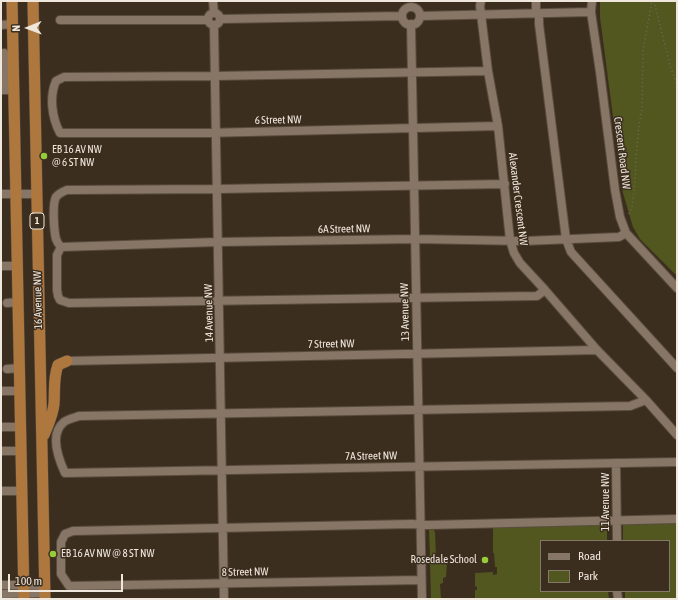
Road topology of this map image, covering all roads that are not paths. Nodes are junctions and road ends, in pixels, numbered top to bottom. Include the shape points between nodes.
1 (12, 1) edge
2 (33, 1) edge
3 (213, 1) edge
4 (481, 1) edge
5 (536, 1) edge
6 (592, 1) edge
7 (411, 4) edge
8 (591, 12) junction
9 (537, 13) junction
10 (481, 14) junction
11 (210, 16) junction
12 (402, 16) junction
13 (420, 16) junction
14 (60, 20) dead end
15 (217, 22) junction
16 (13, 24) junction
17 (411, 24) junction
18 (1, 25) edge
19 (13, 45) junction
20 (3, 53) edge
21 (488, 71) junction
22 (412, 72) junction
23 (215, 76) junction
24 (8, 85) edge
25 (498, 126) junction
26 (413, 129) junction
27 (216, 132) junction
28 (504, 184) junction
29 (414, 185) junction
30 (217, 189) junction
31 (1, 194) edge
32 (16, 194) junction
33 (36, 194) junction
34 (626, 233) junction
35 (415, 239) junction
36 (566, 239) junction
37 (510, 240) junction
38 (218, 242) junction
39 (61, 247) junction
40 (1, 266) edge
41 (18, 266) junction
42 (677, 288) edge
43 (545, 290) junction
44 (416, 297) junction
45 (219, 301) junction
46 (19, 302) junction
47 (7, 303) dead end
48 (597, 350) junction
49 (417, 353) junction
50 (221, 358) junction
51 (67, 361) joint
52 (20, 368) junction
53 (677, 368) edge
54 (7, 369) dead end
55 (1, 391) edge
56 (20, 391) junction
57 (646, 400) junction
58 (418, 410) junction
59 (221, 414) junction
60 (1, 427) edge
61 (21, 427) junction
62 (677, 435) edge
63 (41, 441) junction
64 (21, 451) junction
65 (1, 452) edge
66 (677, 462) edge
67 (616, 463) junction
68 (419, 466) junction
69 (221, 470) junction
70 (1, 491) edge
71 (22, 491) junction
72 (677, 519) edge
73 (616, 521) junction
74 (421, 524) junction
75 (223, 527) junction
76 (617, 540) edge
77 (422, 580) junction
78 (224, 583) junction
79 (1, 585) edge
80 (24, 592) edge
81 (45, 592) edge
82 (1, 594) edge
83 (224, 599) edge
84 (422, 599) edge

1 - 16 highway, 16 Avenue NW / 1
2 - 33 highway, 16 Avenue NW / 1
3 - 11 street
4 - 10 street, Alexander Crescent NW
5 - 9 street
6 - 8 street, Crescent Road NW
7 - 12 street
7 - 13 street
8 - 9 street
8 - 34 street, Crescent Road NW via 615,190 620,218
9 - 10 street
9 - 36 street
10 - 13 street
10 - 21 street, Alexander Crescent NW
11 - 14 street
11 - 15 street via 209,23
12 - 15 street
12 - 17 street via 406,23
13 - 17 street via 418,21
15 - 23 street, 14 Avenue NW
16 - 18 street
16 - 19 highway, 16 Avenue NW / 1
17 - 22 street, 13 Avenue NW
19 - 20 street
19 - 24 highway, 16 Avenue NW / 1
20 - 24 street
21 - 22 street
21 - 25 street, Alexander Crescent NW
22 - 23 street
22 - 26 street, 13 Avenue NW
23 - 27 street, 14 Avenue NW
23 - 27 street, 6 Street NW via 59,78 54,85 53,111 55,124 60,133
24 - 32 highway, 16 Avenue NW / 1
25 - 26 street, 6 Street NW
25 - 28 street, Alexander Crescent NW
26 - 27 street, 6 Street NW
26 - 29 street, 13 Avenue NW
27 - 30 street, 14 Avenue NW
28 - 29 street
28 - 37 street, Alexander Crescent NW
29 - 30 street
29 - 35 street, 13 Avenue NW
30 - 38 street, 14 Avenue NW
30 - 39 street via 61,192 54,203 56,240
31 - 32 street
32 - 33 street
32 - 41 highway, 16 Avenue NW / 1
33 - 63 highway, 16 Avenue NW / 1
34 - 36 street, 6A Street NW via 619,237
34 - 42 street, Crescent Road NW
35 - 37 street, 6A Street NW
35 - 38 street, 6A Street NW
35 - 44 street, 13 Avenue NW
36 - 37 street, 6A Street NW
36 - 53 street via 570,252
37 - 43 street, Alexander Crescent NW via 520,263
38 - 39 street, 6A Street NW
38 - 45 street, 14 Avenue NW
39 - 45 street via 57,255 57,290 58,296 64,302
40 - 41 street
41 - 46 highway, 16 Avenue NW / 1
43 - 44 street via 537,296
43 - 48 street, Alexander Crescent NW
44 - 45 street
44 - 49 street, 13 Avenue NW
45 - 50 street, 14 Avenue NW
46 - 47 street
46 - 52 highway, 16 Avenue NW / 1
48 - 49 street, 7 Street NW
48 - 57 street, Alexander Crescent NW
49 - 50 street, 7 Street NW
49 - 58 street, 13 Avenue NW
50 - 51 street, 7 Street NW
50 - 59 street, 14 Avenue NW
51 - 63 highway via 58,365 55,374 54,404
52 - 54 street
52 - 56 highway, 16 Avenue NW / 1
55 - 56 street
56 - 61 highway, 16 Avenue NW / 1
57 - 58 street via 630,406
57 - 62 street, Alexander Crescent NW
58 - 59 street
58 - 68 street, 13 Avenue NW
59 - 69 street, 14 Avenue NW
59 - 69 street, 7A Street NW via 79,416 61,425 56,436 57,453 65,473
60 - 61 street
61 - 64 highway, 16 Avenue NW / 1
63 - 81 highway, 16 Avenue NW / 1
64 - 65 street
64 - 71 highway, 16 Avenue NW / 1
66 - 67 street, 7A Street NW
67 - 68 street, 7A Street NW
67 - 73 street, 11 Avenue NW
68 - 69 street, 7A Street NW
68 - 74 street, 13 Avenue NW
69 - 75 street, 14 Avenue NW
70 - 71 street
71 - 80 highway, 16 Avenue NW / 1
72 - 73 street
73 - 74 street
73 - 76 street, 11 Avenue NW
74 - 75 street
74 - 77 street, 13 Avenue NW
75 - 78 street, 14 Avenue NW
75 - 78 street, 8 Street NW via 70,531 61,542 61,574 69,586
77 - 78 street, 8 Street NW
77 - 84 street, 13 Avenue NW
78 - 83 street, 14 Avenue NW
79 - 80 street
80 - 81 street
80 - 82 street

